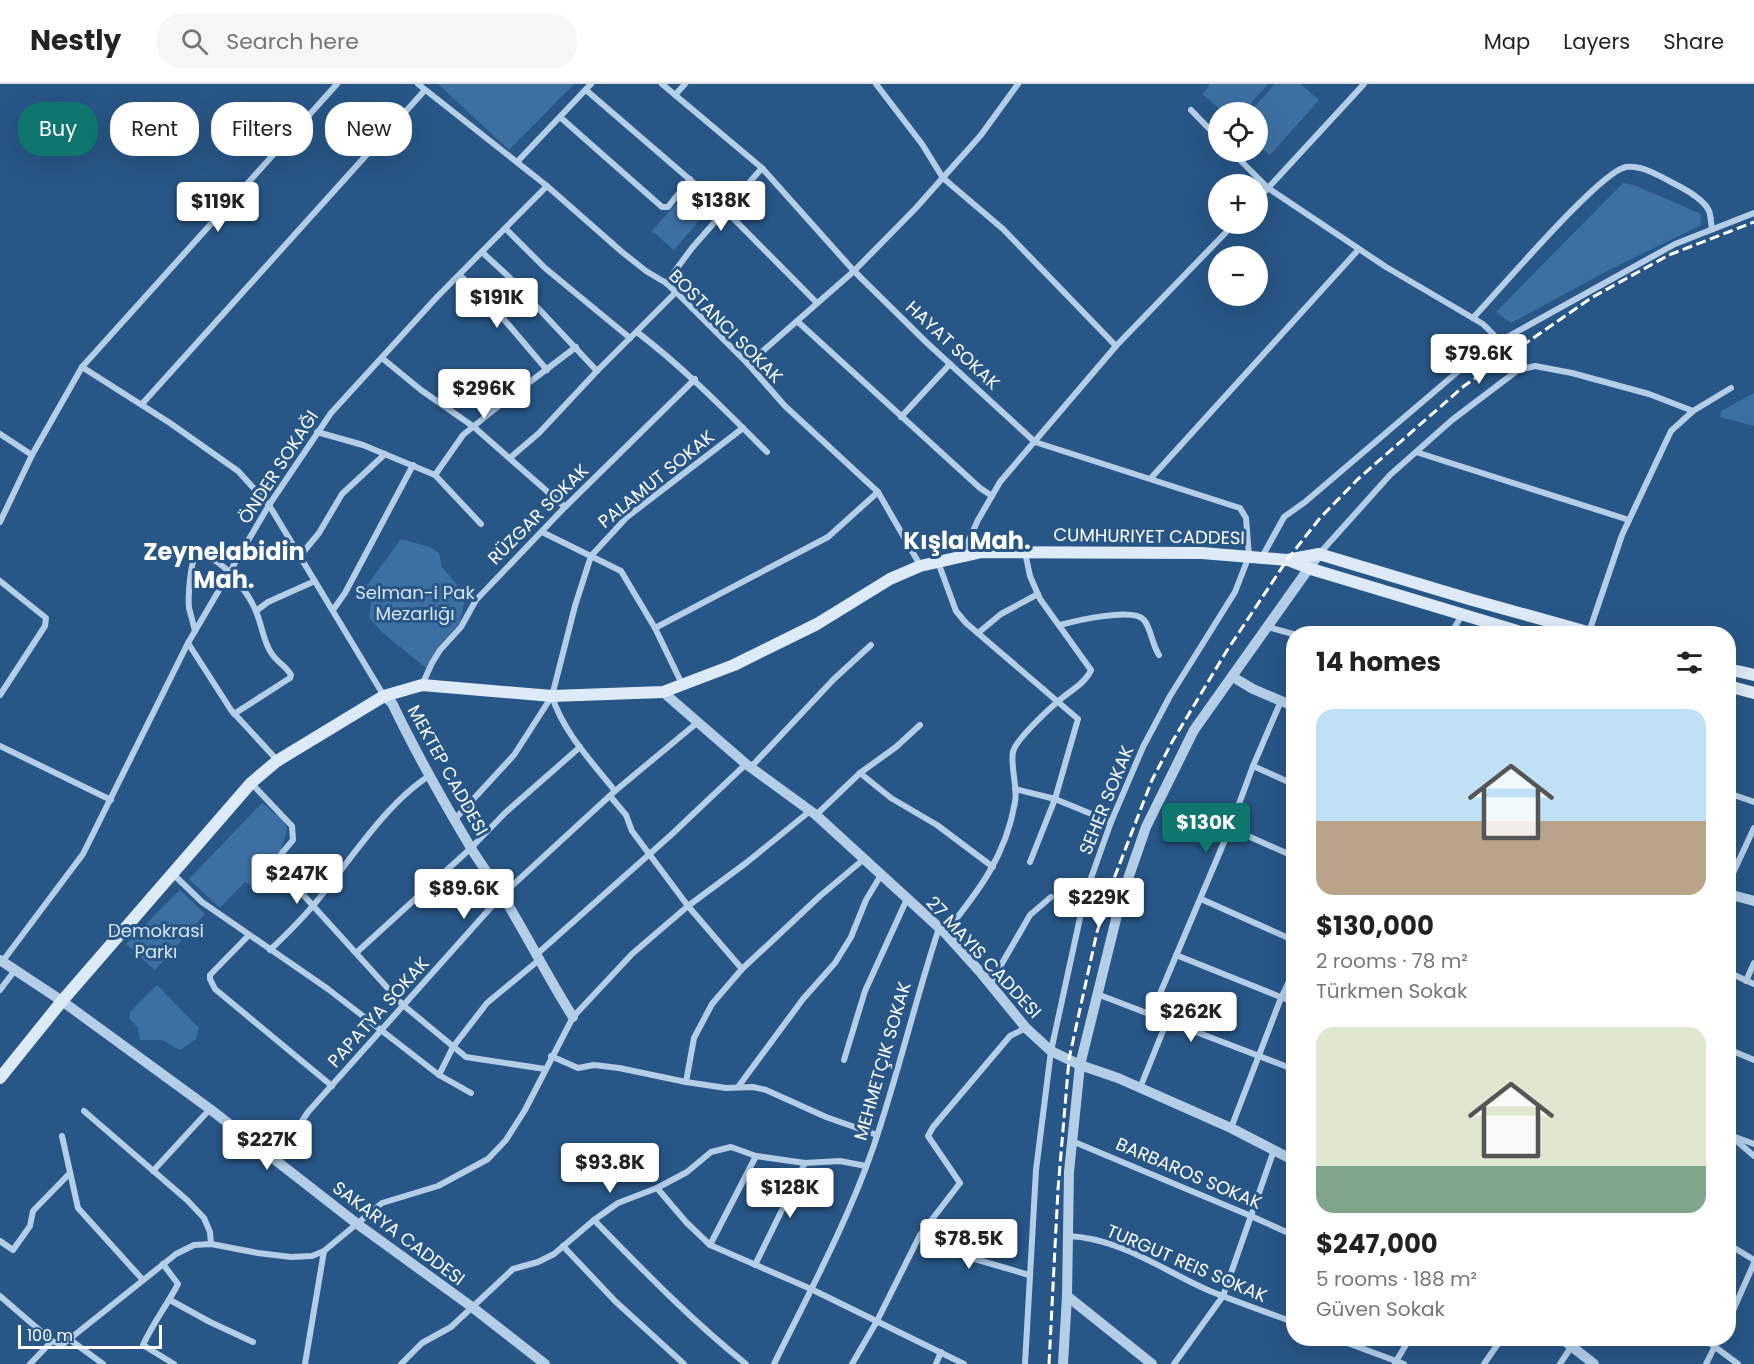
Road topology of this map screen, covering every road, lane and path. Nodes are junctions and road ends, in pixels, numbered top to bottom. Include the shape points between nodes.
1 (337, 84) edge
2 (418, 84) edge
3 (591, 84) edge
4 (662, 84) edge
5 (685, 84) edge
6 (876, 84) edge
7 (1018, 84) edge
8 (1364, 84) edge
9 (425, 90) junction
10 (586, 90) junction
11 (675, 95) junction
12 (1191, 110) dead end
13 (560, 117) junction
14 (1208, 128) edge
15 (517, 162) junction
16 (1242, 162) edge
17 (762, 168) junction
18 (1254, 174) edge
19 (943, 178) junction
20 (690, 179) junction
21 (547, 186) junction
22 (1268, 188) joint
23 (724, 210) junction
24 (1754, 213) edge
25 (506, 229) junction
26 (1712, 229) junction
27 (1224, 234) edge
28 (1359, 249) junction
29 (482, 252) junction
30 (854, 271) junction
31 (460, 275) junction
32 (666, 283) junction
33 (676, 292) junction
34 (818, 303) junction
35 (1473, 318) junction
36 (797, 321) junction
37 (637, 332) junction
38 (630, 338) junction
39 (1500, 341) junction
40 (1116, 346) junction
41 (576, 347) junction
42 (382, 358) junction
43 (748, 364) junction
44 (950, 364) junction
45 (82, 367) junction
46 (547, 370) junction
47 (597, 371) junction
48 (695, 380) junction
49 (1731, 388) dead end
50 (142, 404) junction
51 (1693, 411) junction
52 (901, 417) junction
53 (474, 426) junction
54 (743, 428) junction
55 (317, 432) junction
56 (0, 434) edge
57 (1035, 442) junction
58 (767, 452) dead end
59 (1416, 452) junction
60 (385, 454) junction
61 (32, 455) junction
62 (511, 457) junction
63 (413, 465) junction
64 (435, 475) junction
65 (1151, 478) junction
66 (878, 492) junction
67 (992, 496) junction
68 (269, 505) junction
69 (565, 507) junction
70 (1629, 520) junction
71 (0, 522) edge
72 (481, 524) dead end
73 (542, 532) junction
74 (1025, 552) junction
75 (1319, 554) junction
76 (300, 556) junction
77 (591, 556) junction
78 (962, 556) junction
79 (1249, 556) junction
80 (1262, 557) junction
81 (1287, 560) junction
82 (937, 561) junction
83 (920, 566) junction
84 (1311, 569) junction
85 (230, 571) junction
86 (0, 581) edge
87 (315, 581) junction
88 (1038, 594) junction
89 (333, 610) junction
90 (256, 611) junction
91 (1462, 615) junction
92 (1060, 625) junction
93 (1267, 626) junction
94 (1455, 626) edge
95 (1500, 626) edge
96 (1565, 626) edge
97 (1592, 626) edge
98 (656, 628) junction
99 (195, 631) junction
100 (1286, 632) edge
101 (978, 633) junction
102 (188, 643) junction
103 (871, 645) dead end
104 (1159, 655) dead end
105 (1736, 671) edge
106 (1754, 675) edge
107 (1233, 677) junction
108 (0, 680) edge
109 (682, 684) junction
110 (7, 685) junction
111 (422, 685) junction
112 (1736, 688) edge
113 (663, 692) junction
114 (1754, 693) edge
115 (0, 695) edge
116 (384, 696) junction
117 (552, 696) junction
118 (1281, 701) junction
119 (1057, 702) junction
120 (1286, 703) edge
121 (234, 714) junction
122 (698, 723) junction
123 (920, 724) dead end
124 (0, 746) edge
125 (580, 747) junction
126 (277, 761) junction
127 (748, 766) junction
128 (1253, 766) junction
129 (860, 773) junction
130 (429, 776) junction
131 (1286, 781) edge
132 (251, 783) junction
133 (1015, 789) junction
134 (613, 794) junction
135 (1736, 796) edge
136 (1055, 799) junction
137 (111, 800) junction
138 (1754, 802) edge
139 (813, 813) junction
140 (455, 819) junction
141 (1112, 822) junction
142 (1230, 828) junction
143 (1754, 828) edge
144 (471, 848) junction
145 (1286, 853) edge
146 (650, 854) junction
147 (864, 859) junction
148 (1030, 862) dead end
149 (1738, 862) joint
150 (1736, 866) edge
151 (993, 867) junction
152 (172, 874) junction
153 (881, 875) junction
154 (502, 895) junction
155 (1736, 896) edge
156 (1051, 897) dead end
157 (1201, 898) junction
158 (907, 899) junction
159 (1754, 901) edge
160 (313, 906) junction
161 (688, 906) junction
162 (942, 931) junction
163 (249, 935) junction
164 (1286, 937) edge
165 (270, 950) junction
166 (356, 953) junction
167 (1176, 955) junction
168 (538, 957) junction
169 (1, 961) edge
170 (1754, 963) edge
171 (742, 969) junction
172 (15, 970) junction
173 (1736, 976) edge
174 (1746, 981) junction
175 (1754, 984) edge
176 (990, 985) junction
177 (1286, 988) edge
178 (0, 990) edge
179 (1097, 994) junction
180 (1281, 998) junction
181 (1286, 1000) edge
182 (62, 1001) junction
183 (403, 1005) junction
184 (1151, 1015) junction
185 (573, 1017) junction
186 (1167, 1021) junction
187 (1026, 1028) junction
188 (382, 1031) junction
189 (453, 1047) junction
190 (1051, 1051) junction
191 (1736, 1052) edge
192 (1259, 1055) junction
193 (551, 1056) junction
194 (844, 1060) dead end
195 (1754, 1060) edge
196 (1080, 1065) junction
197 (1286, 1066) edge
198 (545, 1069) junction
199 (439, 1075) junction
200 (0, 1078) edge
201 (686, 1082) junction
202 (332, 1086) junction
203 (738, 1087) junction
204 (1140, 1088) junction
205 (471, 1093) dead end
206 (210, 1109) junction
207 (84, 1111) dead end
208 (1231, 1128) junction
209 (62, 1136) dead end
210 (877, 1136) junction
211 (1736, 1138) edge
212 (1072, 1141) junction
213 (1736, 1141) edge
214 (1754, 1144) edge
215 (1274, 1150) junction
216 (756, 1156) junction
217 (1286, 1156) edge
218 (1754, 1156) edge
219 (276, 1160) junction
220 (805, 1163) junction
221 (866, 1166) junction
222 (153, 1171) junction
223 (70, 1173) junction
224 (657, 1188) junction
225 (1251, 1216) junction
226 (594, 1220) junction
227 (356, 1223) junction
228 (1286, 1232) edge
229 (920, 1235) junction
230 (1068, 1236) junction
231 (0, 1241) edge
232 (212, 1244) junction
233 (710, 1245) junction
234 (563, 1246) junction
235 (1736, 1249) edge
236 (324, 1251) junction
237 (1754, 1261) edge
238 (163, 1264) junction
239 (755, 1265) junction
240 (1029, 1275) junction
241 (143, 1280) junction
242 (811, 1289) junction
243 (0, 1296) edge
244 (1067, 1296) junction
245 (1223, 1296) junction
246 (170, 1300) junction
247 (1736, 1303) edge
248 (471, 1307) junction
249 (1286, 1319) edge
250 (877, 1322) junction
251 (69, 1339) junction
252 (52, 1341) junction
253 (253, 1342) dead end
254 (1354, 1346) edge
255 (1406, 1346) edge
256 (1496, 1346) edge
257 (1572, 1346) edge
258 (1577, 1346) edge
259 (1715, 1347) joint
260 (941, 1352) junction
261 (1398, 1363) edge
262 (30, 1364) edge
263 (103, 1364) edge
264 (174, 1364) edge
265 (305, 1364) edge
266 (400, 1364) edge
267 (545, 1364) edge
268 (684, 1364) edge
269 (746, 1364) edge
270 (774, 1364) edge
271 (852, 1364) edge
272 (936, 1364) edge
273 (964, 1364) edge
274 (1024, 1364) edge
275 (1063, 1364) edge
276 (1152, 1364) edge
277 (1174, 1364) edge
278 (1484, 1364) edge
279 (1560, 1364) edge
280 (1594, 1364) edge
281 (1706, 1364) edge
282 (1738, 1364) edge

1 - 45 street
2 - 9 street
3 - 10 street
4 - 11 street, HAYAT SOKAK
5 - 11 street
6 - 19 street
7 - 19 street
8 - 22 street
9 - 15 street
9 - 50 street
10 - 13 street
10 - 20 street
11 - 17 street, HAYAT SOKAK
12 - 14 street
13 - 15 street
13 - 20 street via 662,207 668,207
15 - 21 street
16 - 18 street
17 - 23 street
17 - 30 street, HAYAT SOKAK
19 - 30 street
19 - 40 street via 1003,230
20 - 23 street
21 - 25 street
21 - 32 street via 622,252
22 - 28 street
23 - 32 street
23 - 34 street
24 - 26 street
25 - 29 street
25 - 38 street via 545,268
26 - 35 street via 1709,211 1702,201 1640,168 1626,167 1611,173 1584,198
26 - 39 street via 1675,244
27 - 40 street
28 - 35 street
28 - 65 street
29 - 31 street
29 - 41 street
30 - 34 street
30 - 44 street, HAYAT SOKAK
31 - 42 street
31 - 46 street
32 - 33 street
33 - 37 street
33 - 43 street
34 - 36 street
35 - 39 street
36 - 43 street
36 - 52 street
37 - 38 street
37 - 48 street
38 - 47 street
39 - 80 street via 1482,351 1284,517
40 - 57 street
41 - 46 street
41 - 47 street
42 - 53 street
42 - 55 street
43 - 66 street via 785,406
44 - 52 street
44 - 57 street, HAYAT SOKAK
45 - 50 street
45 - 61 street
46 - 53 street
47 - 62 street
48 - 54 street
48 - 69 street, RÜZGAR SOKAK
49 - 51 street
50 - 68 street via 238,471
51 - 59 street via 1649,394 1535,366 1518,370
51 - 70 street via 1671,431
52 - 67 street
53 - 62 street
53 - 64 street
54 - 58 street
54 - 77 street, PALAMUT SOKAK via 627,517
55 - 60 street
55 - 68 street
56 - 61 street
57 - 65 street, HAYAT SOKAK
57 - 67 street
59 - 70 street
59 - 75 street
60 - 63 street
60 - 76 street via 342,494
61 - 71 street
62 - 69 street
63 - 64 street
63 - 89 street
64 - 72 street
65 - 79 street, HAYAT SOKAK via 1240,508 1246,518
66 - 83 street
66 - 98 street via 828,537
67 - 78 street
68 - 76 street
68 - 85 street
69 - 73 street, RÜZGAR SOKAK
70 - 97 street
73 - 77 street
73 - 111 street, RÜZGAR SOKAK via 476,600 461,627 440,650
74 - 78 main road, CUMHURIYET CADDESI
74 - 79 main road, CUMHURIYET CADDESI
74 - 88 street
75 - 81 main road, CUMHURIYET CADDESI
75 - 84 street
75 - 96 main road, CUMHURIYET CADDESI
76 - 87 street
77 - 98 street via 621,571
77 - 117 street, PALAMUT SOKAK
78 - 82 main road, CUMHURIYET CADDESI
79 - 80 main road, CUMHURIYET CADDESI
79 - 141 street, SEHER SOKAK via 1235,592 1143,747
80 - 81 main road, CUMHURIYET CADDESI
81 - 84 main road
82 - 83 main road, CUMHURIYET CADDESI
82 - 101 street via 957,610
83 - 109 main road, CUMHURIYET CADDESI via 890,579 818,624 734,665
84 - 91 main road
84 - 93 street
85 - 90 street
85 - 99 street
85 - 99 street via 202,555 193,559 189,605
86 - 110 street via 46,618 45,626
87 - 89 street
87 - 90 street
88 - 92 street
88 - 101 street via 1001,614
89 - 116 street
90 - 121 street via 271,654 288,669 290,678
91 - 94 street
91 - 95 main road
92 - 104 street via 1137,615 1145,621
92 - 119 street via 1091,670
93 - 100 street
93 - 107 street
98 - 109 street
99 - 102 street
101 - 119 street
102 - 121 street
102 - 137 street
103 - 127 street
105 - 106 main road
107 - 118 street
107 - 179 street via 1194,730 1146,827 1121,898
108 - 110 street
109 - 113 main road, CUMHURIYET CADDESI
110 - 115 street
111 - 116 main road, CUMHURIYET CADDESI
111 - 117 main road, CUMHURIYET CADDESI
112 - 114 main road
113 - 117 main road, CUMHURIYET CADDESI
113 - 122 street
116 - 126 main road, CUMHURIYET CADDESI
116 - 130 street, MEKTEP CADDESI via 392,703
117 - 125 street via 556,711
117 - 140 street, PALAMUT SOKAK via 514,755
118 - 120 street
118 - 128 street
119 - 133 street via 1022,736 1013,752
119 - 136 street via 1078,719
121 - 126 street
122 - 127 street
122 - 134 street, PAPATYA SOKAK
123 - 129 street
124 - 137 street
125 - 134 street
125 - 144 street
126 - 132 main road, CUMHURIYET CADDESI
127 - 139 street
127 - 146 street
128 - 131 street
128 - 142 street
129 - 139 street
129 - 151 street
130 - 140 street, MEKTEP CADDESI
130 - 160 street via 389,811
132 - 152 main road, CUMHURIYET CADDESI
132 - 160 street via 292,826 293,840 277,866
133 - 136 street
133 - 151 street via 1016,800 1004,846
134 - 146 street via 632,831
134 - 154 street, PAPATYA SOKAK
135 - 138 street
136 - 141 street
136 - 148 street
137 - 169 street via 83,854
139 - 147 street
139 - 161 street
140 - 144 street, MEKTEP CADDESI
141 - 190 street, SEHER SOKAK via 1084,896
142 - 145 street
142 - 157 street
143 - 149 street
144 - 154 street, MEKTEP CADDESI
144 - 166 street
146 - 161 street
146 - 168 street
147 - 153 street
147 - 171 street
149 - 150 street
151 - 162 street via 973,898
152 - 163 street via 202,902
152 - 182 main road, CUMHURIYET CADDESI
153 - 158 street
153 - 203 street via 835,963 803,999
154 - 168 street, MEKTEP CADDESI
154 - 183 street, PAPATYA SOKAK
155 - 159 street
156 - 176 street via 1030,915
157 - 164 street
157 - 167 street
158 - 162 street
158 - 194 street via 865,991
160 - 165 street
160 - 166 street
161 - 171 street
161 - 185 street via 632,954
162 - 176 street
162 - 210 street, MEHMETÇIK SOKAK via 918,994
163 - 165 street
163 - 202 street via 210,979 215,988
165 - 188 street
166 - 183 street
167 - 180 street
167 - 184 street
168 - 185 street, MEKTEP CADDESI
168 - 189 street via 488,1003
169 - 172 street, SAKARYA CADDESI
170 - 174 street
171 - 201 street via 712,1004 694,1038
172 - 178 street
172 - 182 street, SAKARYA CADDESI
173 - 174 street
174 - 175 street
176 - 187 street
177 - 180 street
179 - 184 street
179 - 196 street
180 - 181 street
180 - 192 street
182 - 200 main road, CUMHURIYET CADDESI
182 - 206 street, SAKARYA CADDESI
183 - 188 street, PAPATYA SOKAK
183 - 189 street
184 - 186 street
185 - 193 street
186 - 192 street
186 - 204 street
187 - 190 street
187 - 229 street via 1010,1036 928,1136 960,1183
188 - 199 street
188 - 202 street, PAPATYA SOKAK
189 - 198 street via 466,1057
189 - 199 street
190 - 196 street
190 - 240 street, SEHER SOKAK via 1036,1170
191 - 195 street
192 - 197 street
192 - 208 street
193 - 198 street
193 - 201 street via 578,1068 619,1068
196 - 204 street
196 - 212 street
198 - 227 street via 506,1140 488,1159 438,1186 382,1203
199 - 205 street
201 - 203 street
202 - 219 street, PAPATYA SOKAK via 308,1112
203 - 210 street via 766,1089
204 - 208 street
206 - 219 street, SAKARYA CADDESI
206 - 222 street
207 - 222 street
208 - 215 street
209 - 223 street
210 - 221 street, MEHMETÇIK SOKAK
211 - 214 street
212 - 225 street, BARBAROS SOKAK
212 - 230 street
213 - 218 street
215 - 217 street
215 - 225 street
216 - 220 street
216 - 224 street via 730,1147 711,1152 687,1172
216 - 233 street
219 - 227 street, SAKARYA CADDESI
220 - 221 street via 840,1161
220 - 239 street
221 - 242 street, MEHMETÇIK SOKAK
222 - 232 street via 204,1218
223 - 231 street via 33,1211 30,1226 13,1250
223 - 241 street via 78,1208
224 - 226 street via 618,1203
224 - 233 street
225 - 228 street, BARBAROS SOKAK
225 - 245 street
226 - 234 street
226 - 269 street via 664,1293
227 - 236 street
227 - 248 street, SAKARYA CADDESI
229 - 240 street via 975,1259
229 - 250 street
230 - 244 street
230 - 245 street, TURGUT REIS SOKAK via 1127,1250
232 - 236 street via 291,1257
232 - 238 street via 195,1245
233 - 239 street
234 - 248 street via 538,1262 513,1269
234 - 268 street via 615,1301
235 - 237 street
236 - 265 street
237 - 247 street
238 - 241 street
238 - 246 street via 178,1284
239 - 242 street
240 - 274 street, SEHER SOKAK
241 - 251 street
242 - 250 street
242 - 270 street, MEHMETÇIK SOKAK
243 - 252 street
244 - 275 street
244 - 276 street
245 - 249 street, TURGUT REIS SOKAK
245 - 277 street
246 - 253 street
246 - 264 street via 143,1346
248 - 266 street via 451,1328 422,1343
248 - 267 street, SAKARYA CADDESI
250 - 260 street
250 - 271 street
251 - 252 street via 62,1345
251 - 263 street
252 - 262 street
254 - 261 street
255 - 261 street
256 - 278 street
257 - 279 street
258 - 280 street
259 - 281 street
259 - 282 street
260 - 272 street
260 - 273 street

